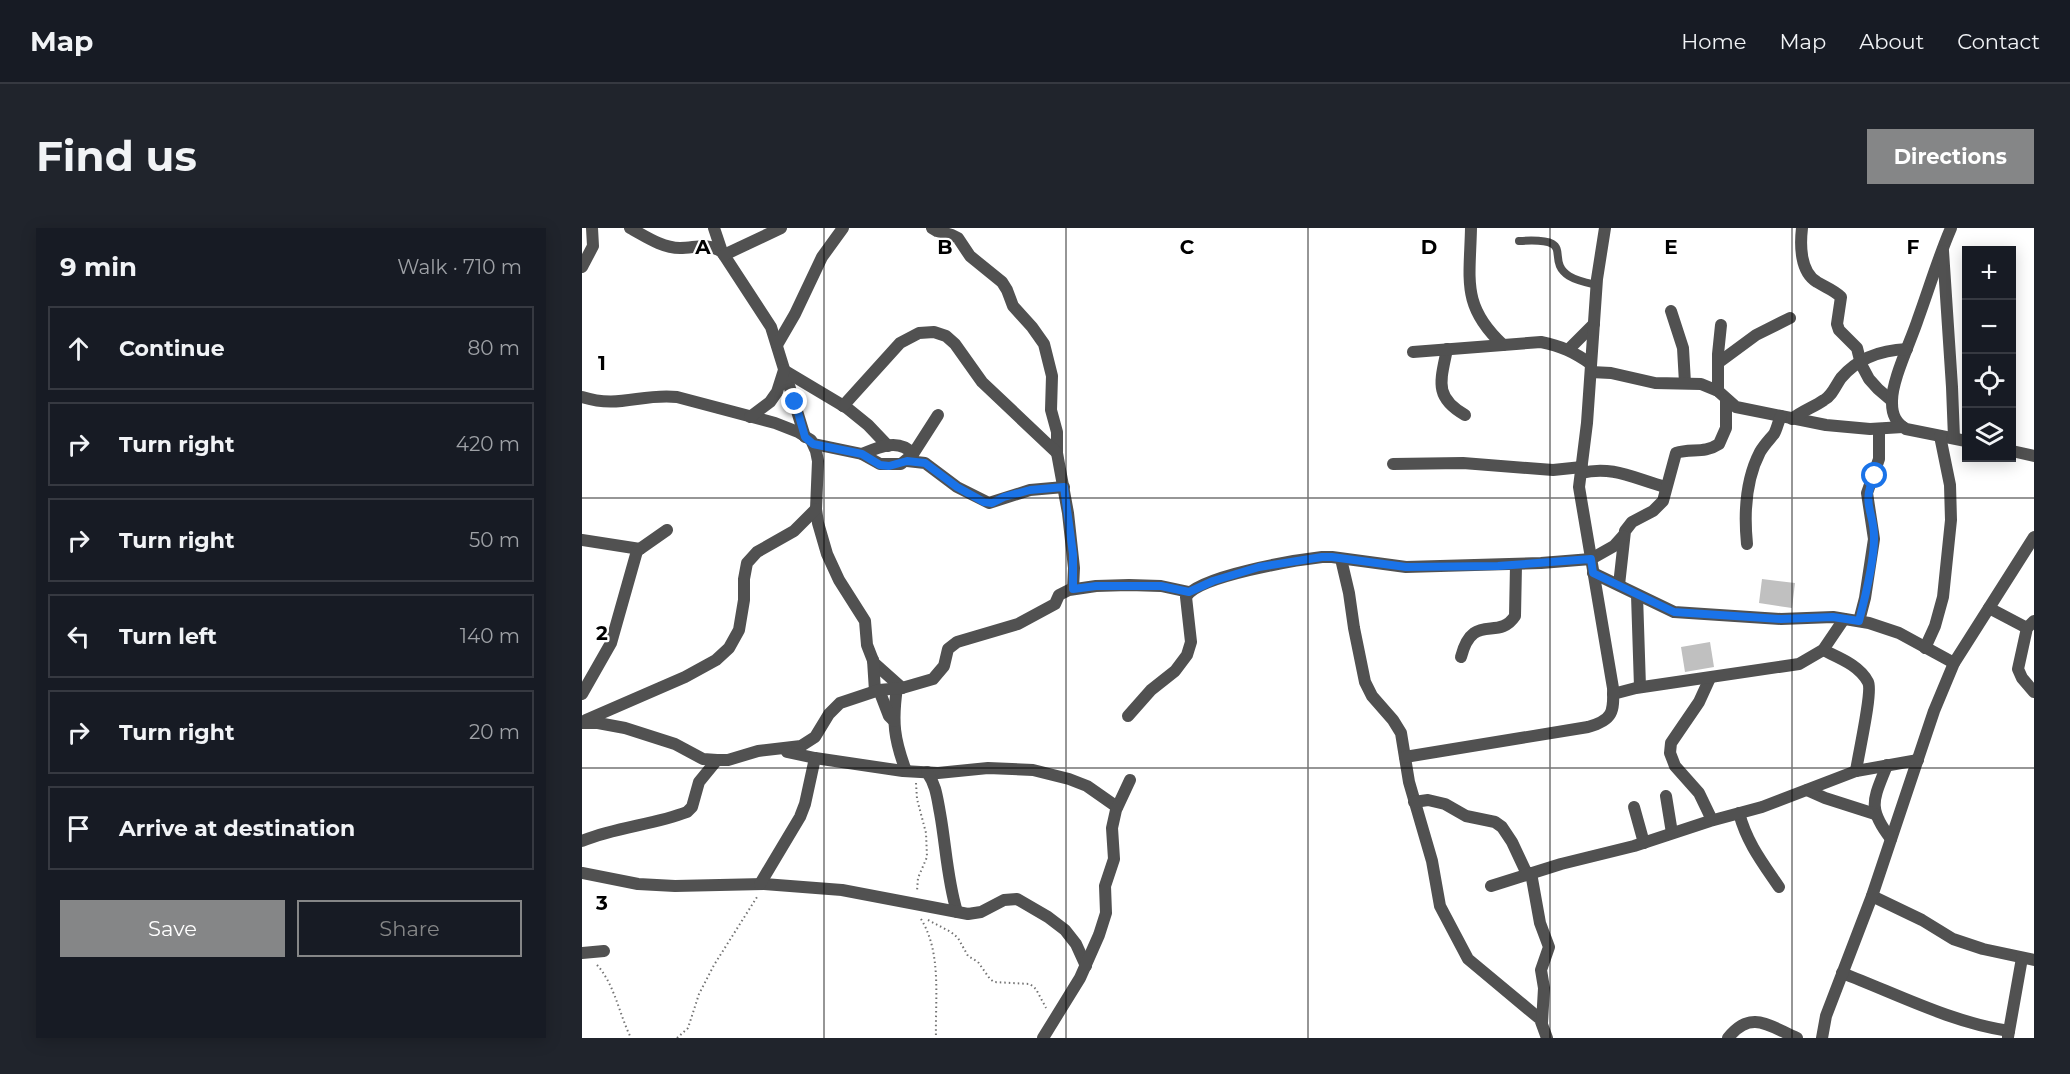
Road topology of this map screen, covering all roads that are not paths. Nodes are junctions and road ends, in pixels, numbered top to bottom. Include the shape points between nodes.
1 (591, 228) edge
2 (630, 228) edge
3 (714, 228) edge
4 (754, 228) edge
5 (781, 228) edge
6 (843, 228) edge
7 (932, 228) edge
8 (1471, 228) edge
9 (1605, 228) edge
10 (1802, 228) edge
11 (1951, 228) edge
12 (766, 237) junction
13 (1519, 241) dead end
14 (1942, 247) junction
15 (723, 254) junction
16 (582, 267) edge
17 (1597, 285) junction
18 (1671, 311) dead end
19 (1790, 318) dead end
20 (1594, 324) junction
21 (1721, 325) dead end
22 (777, 345) junction
23 (1503, 345) junction
24 (1447, 349) junction
25 (1569, 349) junction
26 (1907, 349) junction
27 (1413, 352) dead end
28 (1861, 362) junction
29 (1718, 363) junction
30 (1591, 368) junction
31 (784, 370) junction
32 (1685, 383) junction
33 (1722, 396) junction
34 (582, 398) edge
35 (1892, 401) junction
36 (843, 406) junction
37 (938, 415) dead end
38 (1465, 415) dead end
39 (750, 417) junction
40 (1786, 418) junction
41 (1903, 428) junction
42 (1879, 429) junction
43 (1940, 435) junction
44 (809, 440) junction
45 (1960, 440) edge
46 (888, 446) junction
47 (2016, 452) edge
48 (1057, 453) junction
49 (862, 454) junction
50 (2034, 456) edge
51 (910, 457) junction
52 (1393, 464) dead end
53 (1581, 470) junction
54 (1064, 487) junction
55 (1666, 487) junction
56 (816, 509) junction
57 (667, 530) dead end
58 (1623, 536) junction
59 (2034, 537) edge
60 (582, 540) edge
61 (1747, 544) dead end
62 (640, 549) junction
63 (1341, 559) junction
64 (1591, 559) junction
65 (1516, 565) junction
66 (1593, 573) junction
67 (1618, 585) junction
68 (1073, 589) junction
69 (1189, 592) junction
70 (1637, 595) junction
71 (1989, 608) junction
72 (1844, 619) junction
73 (1859, 621) junction
74 (2031, 624) edge
75 (1925, 648) junction
76 (1823, 650) junction
77 (1461, 657) dead end
78 (873, 660) junction
79 (1954, 663) junction
80 (1710, 678) junction
81 (1640, 687) junction
82 (900, 688) junction
83 (877, 691) junction
84 (2034, 692) edge
85 (582, 694) edge
86 (1613, 694) junction
87 (582, 707) edge
88 (1128, 716) dead end
89 (586, 721) edge
90 (894, 722) junction
91 (779, 750) junction
92 (1405, 757) junction
93 (815, 758) junction
94 (717, 760) junction
95 (1918, 760) junction
96 (1887, 765) junction
97 (906, 771) junction
98 (1856, 771) junction
99 (927, 772) junction
100 (1131, 780) dead end
101 (1807, 790) junction
102 (1666, 796) dead end
103 (1414, 802) junction
104 (1117, 807) junction
105 (1634, 807) dead end
106 (1739, 813) junction
107 (1875, 814) junction
108 (1712, 820) junction
109 (1672, 833) junction
110 (1891, 839) junction
111 (582, 841) edge
112 (1644, 843) junction
113 (582, 873) edge
114 (1529, 874) junction
115 (762, 884) junction
116 (1491, 885) dead end
117 (1779, 887) dead end
118 (1872, 897) junction
119 (957, 912) junction
120 (604, 951) dead end
121 (582, 953) edge
122 (2028, 959) edge
123 (1086, 966) junction
124 (1842, 973) junction
125 (1542, 1023) junction
126 (2008, 1035) edge
127 (1044, 1038) edge
128 (1547, 1038) edge
129 (1728, 1038) edge
130 (1797, 1038) edge
131 (1822, 1038) edge

1 - 16 street via 593,246
2 - 15 street via 667,246 703,245
3 - 15 street
4 - 12 street
5 - 12 street
6 - 22 street via 822,257
7 - 48 street via 958,238 970,256 1002,282 1012,306 1044,344 1052,376 1051,410
8 - 23 street via 1473,306
9 - 17 street
10 - 28 street via 1806,268 1813,280 1841,297 1837,324 1857,348
11 - 14 street
12 - 15 street
13 - 17 lane via 1540,239 1554,244 1568,275
14 - 26 street
14 - 45 street via 1952,387
15 - 22 street via 771,327
17 - 20 street
18 - 32 street via 1683,348
19 - 29 street via 1756,334
20 - 25 street
20 - 30 street
21 - 29 street
22 - 31 street
23 - 24 street
23 - 25 street via 1541,342
24 - 27 street
24 - 38 street via 1443,397
25 - 30 street
26 - 28 street via 1879,352
26 - 35 street
28 - 35 street via 1869,379
28 - 40 street via 1842,377 1825,400
29 - 33 street
30 - 32 street via 1655,383
30 - 53 street
31 - 36 street
31 - 39 street via 770,402
31 - 44 street
32 - 33 street via 1701,384
33 - 40 street via 1736,407
33 - 55 street via 1726,428 1719,444 1698,452 1676,453
34 - 39 street via 621,402 663,395
35 - 41 street via 1894,416
36 - 46 street
36 - 48 street via 900,343 919,333 934,332 946,336 981,382
37 - 51 street
39 - 44 street via 775,423
40 - 42 street
40 - 61 street via 1759,453 1754,467 1748,491
41 - 42 street
41 - 43 street
42 - 73 street via 1879,459 1867,493 1874,539
43 - 45 street
43 - 75 street via 1952,520 1943,597
44 - 49 street
44 - 56 street via 818,461
46 - 49 street
46 - 51 street via 905,447
47 - 50 street
48 - 54 street
49 - 51 street via 889,466
51 - 54 street via 989,503 1030,490
52 - 53 street via 1463,463
53 - 55 street via 1614,471
53 - 64 street via 1579,487
54 - 68 street via 1073,554
55 - 58 street via 1659,507 1632,522
56 - 78 street via 827,554 865,621
56 - 89 street via 794,531 757,552 747,563 739,630 729,648 716,660
57 - 62 street
58 - 64 street
58 - 67 street
59 - 71 street
60 - 62 street
62 - 85 street via 611,643
63 - 65 street via 1406,567
63 - 69 street via 1309,558 1259,567
63 - 92 street via 1365,682 1401,733
64 - 65 street
64 - 66 street
65 - 77 street via 1515,616 1506,626 1475,631
66 - 67 street
66 - 86 street
67 - 70 street
68 - 69 street via 1161,586
68 - 82 street via 1018,624 957,642 948,650 944,666 933,679
69 - 88 street via 1186,597 1191,642 1187,655
70 - 72 street via 1674,612
70 - 81 street
71 - 74 street
71 - 79 street
72 - 73 street
72 - 76 street
73 - 75 street via 1899,633
74 - 84 street via 2018,669
75 - 79 street
76 - 80 street via 1799,664
76 - 98 street via 1861,672 1870,685
78 - 82 street
78 - 83 street
79 - 95 street
80 - 81 street
80 - 108 street via 1671,743 1670,753 1675,766 1699,793
81 - 86 street
82 - 83 street
82 - 90 street
83 - 90 street
83 - 91 street via 840,703 815,737 801,746
86 - 92 street via 1612,710 1602,723
87 - 89 street
89 - 94 street via 625,728 675,744 703,759
90 - 97 street
91 - 93 street
91 - 94 street
92 - 103 street
93 - 97 street
93 - 115 street via 800,817
94 - 111 street via 699,782 687,812
95 - 96 street
95 - 110 street
96 - 98 street
96 - 107 street via 1874,801
97 - 99 street
98 - 101 street
99 - 104 street via 1032,770 1069,778
99 - 119 street via 937,794
100 - 104 street
101 - 106 street
101 - 107 street
102 - 109 street
103 - 114 street via 1445,804 1466,816 1495,822 1512,842
103 - 125 street via 1432,861 1440,906 1468,958
104 - 123 street via 1112,828 1114,859 1105,891 1106,913
105 - 112 street
106 - 108 street
106 - 117 street via 1754,851
107 - 110 street
108 - 109 street
109 - 112 street
110 - 118 street
112 - 114 street
113 - 115 street via 638,884
114 - 116 street
114 - 125 street via 1549,947 1541,970
115 - 119 street via 842,890
118 - 122 street via 1923,920 1953,939
118 - 124 street
119 - 123 street via 981,912 1004,900 1017,899 1065,930
120 - 121 street
122 - 126 street
123 - 127 street
124 - 126 street via 1957,1020
124 - 131 street
125 - 128 street
129 - 130 street via 1743,1023 1753,1021

